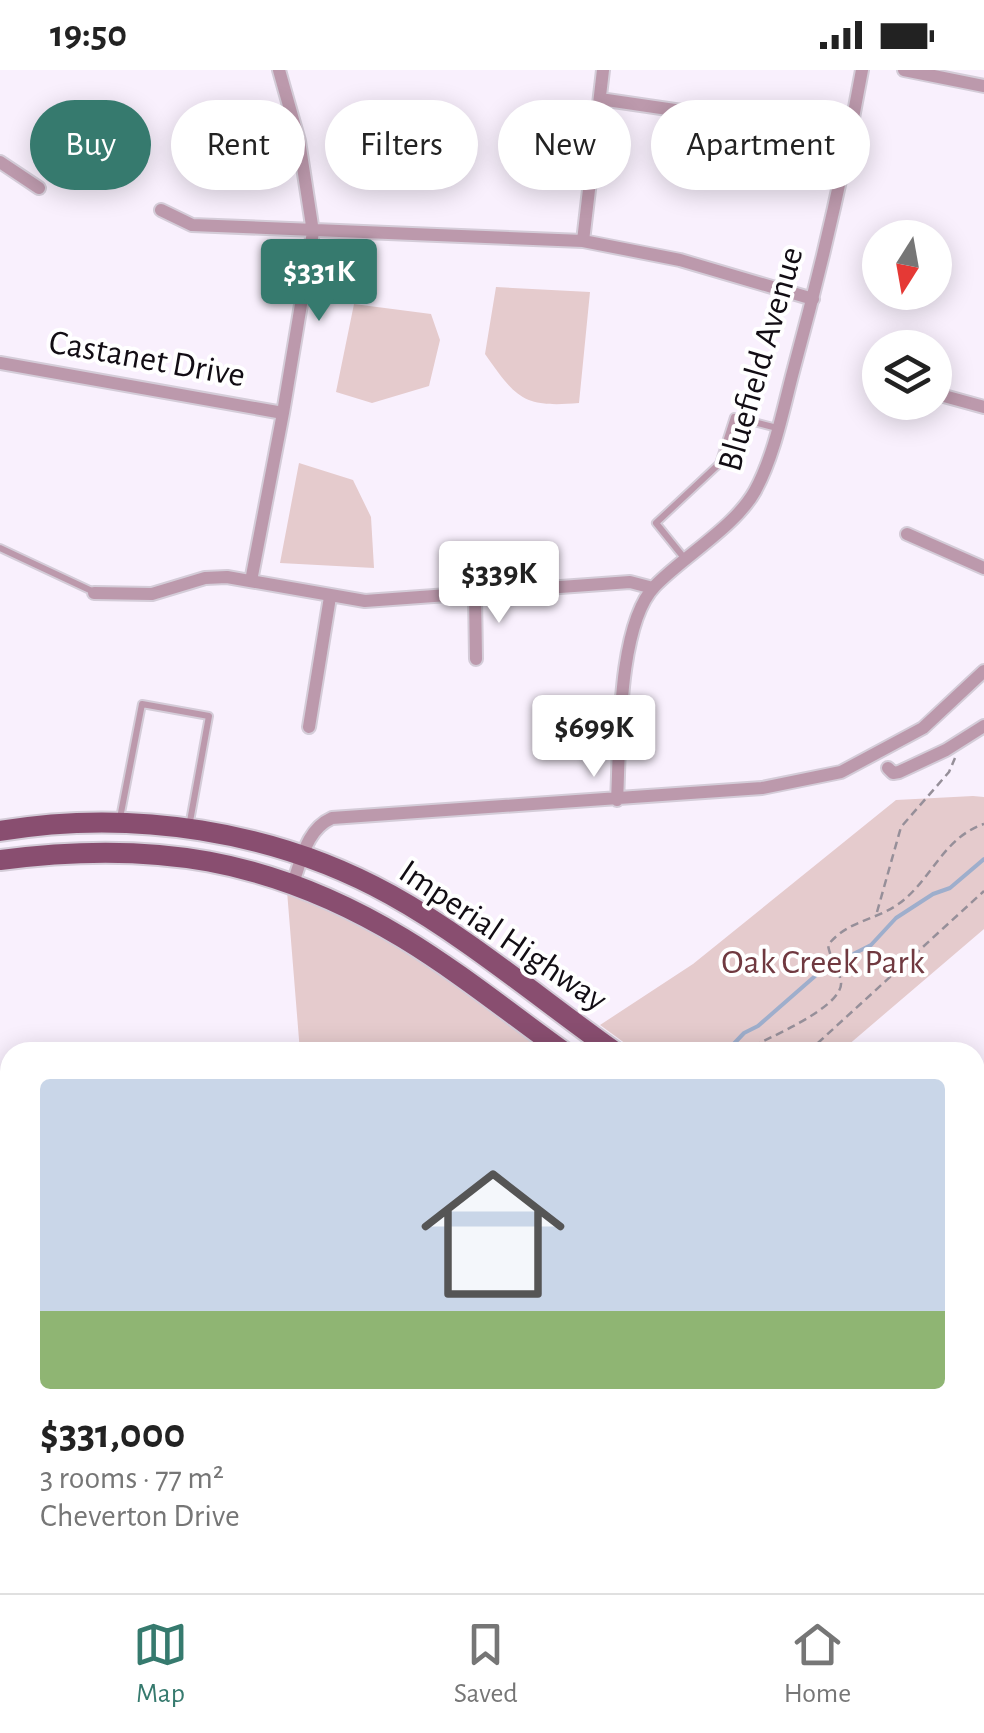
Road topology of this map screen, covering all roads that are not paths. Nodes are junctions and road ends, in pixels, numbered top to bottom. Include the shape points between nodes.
1 (279, 70) edge
2 (603, 70) edge
3 (862, 70) edge
4 (904, 70) edge
5 (984, 86) edge
6 (600, 99) junction
7 (651, 106) edge
8 (0, 162) edge
9 (30, 182) edge
10 (161, 210) dead end
11 (313, 232) junction
12 (583, 240) junction
13 (813, 299) junction
14 (0, 364) edge
15 (952, 398) edge
16 (984, 407) edge
17 (284, 413) junction
18 (778, 429) junction
19 (907, 534) dead end
20 (0, 548) edge
21 (685, 559) junction
22 (984, 568) edge
23 (251, 581) junction
24 (653, 588) junction
25 (94, 592) joint
26 (475, 593) junction
27 (330, 597) junction
28 (476, 659) dead end
29 (984, 671) edge
30 (984, 726) edge
31 (308, 728) dead end
32 (888, 768) dead end
33 (616, 800) junction
34 (118, 823) junction
35 (189, 829) junction
36 (0, 831) edge
37 (303, 857) junction
38 (0, 860) edge
39 (293, 882) junction
40 (550, 1042) edge
41 (601, 1042) edge

1 - 11 street via 299,140
2 - 6 street
3 - 13 street, Bluefield Avenue
4 - 5 street
6 - 7 street
6 - 12 street
8 - 9 street
10 - 11 street via 192,225
11 - 12 street
11 - 17 street
12 - 13 street
13 - 18 street, Bluefield Avenue
14 - 17 street, Castanet Drive
15 - 16 street
17 - 23 street
18 - 21 street, Bluefield Avenue via 754,494
18 - 21 lane via 734,417 719,464 656,523
19 - 22 street
20 - 25 lane
21 - 24 street, Bluefield Avenue
23 - 25 street via 206,578 152,594
23 - 27 street
24 - 26 street via 630,582
24 - 33 street, Bluefield Avenue via 641,607 624,680
26 - 27 street
26 - 28 street
27 - 31 street
29 - 33 street via 923,728 841,772 762,788
30 - 32 street via 899,772
33 - 37 street via 339,816 318,827
34 - 35 main road, Imperial Highway
34 - 35 lane via 142,704 208,716
34 - 36 main road, Imperial Highway
35 - 37 main road, Imperial Highway
37 - 39 street
37 - 41 main road, Imperial Highway via 411,907
38 - 39 main road, Imperial Highway via 103,850 151,853
39 - 40 main road, Imperial Highway via 405,939

